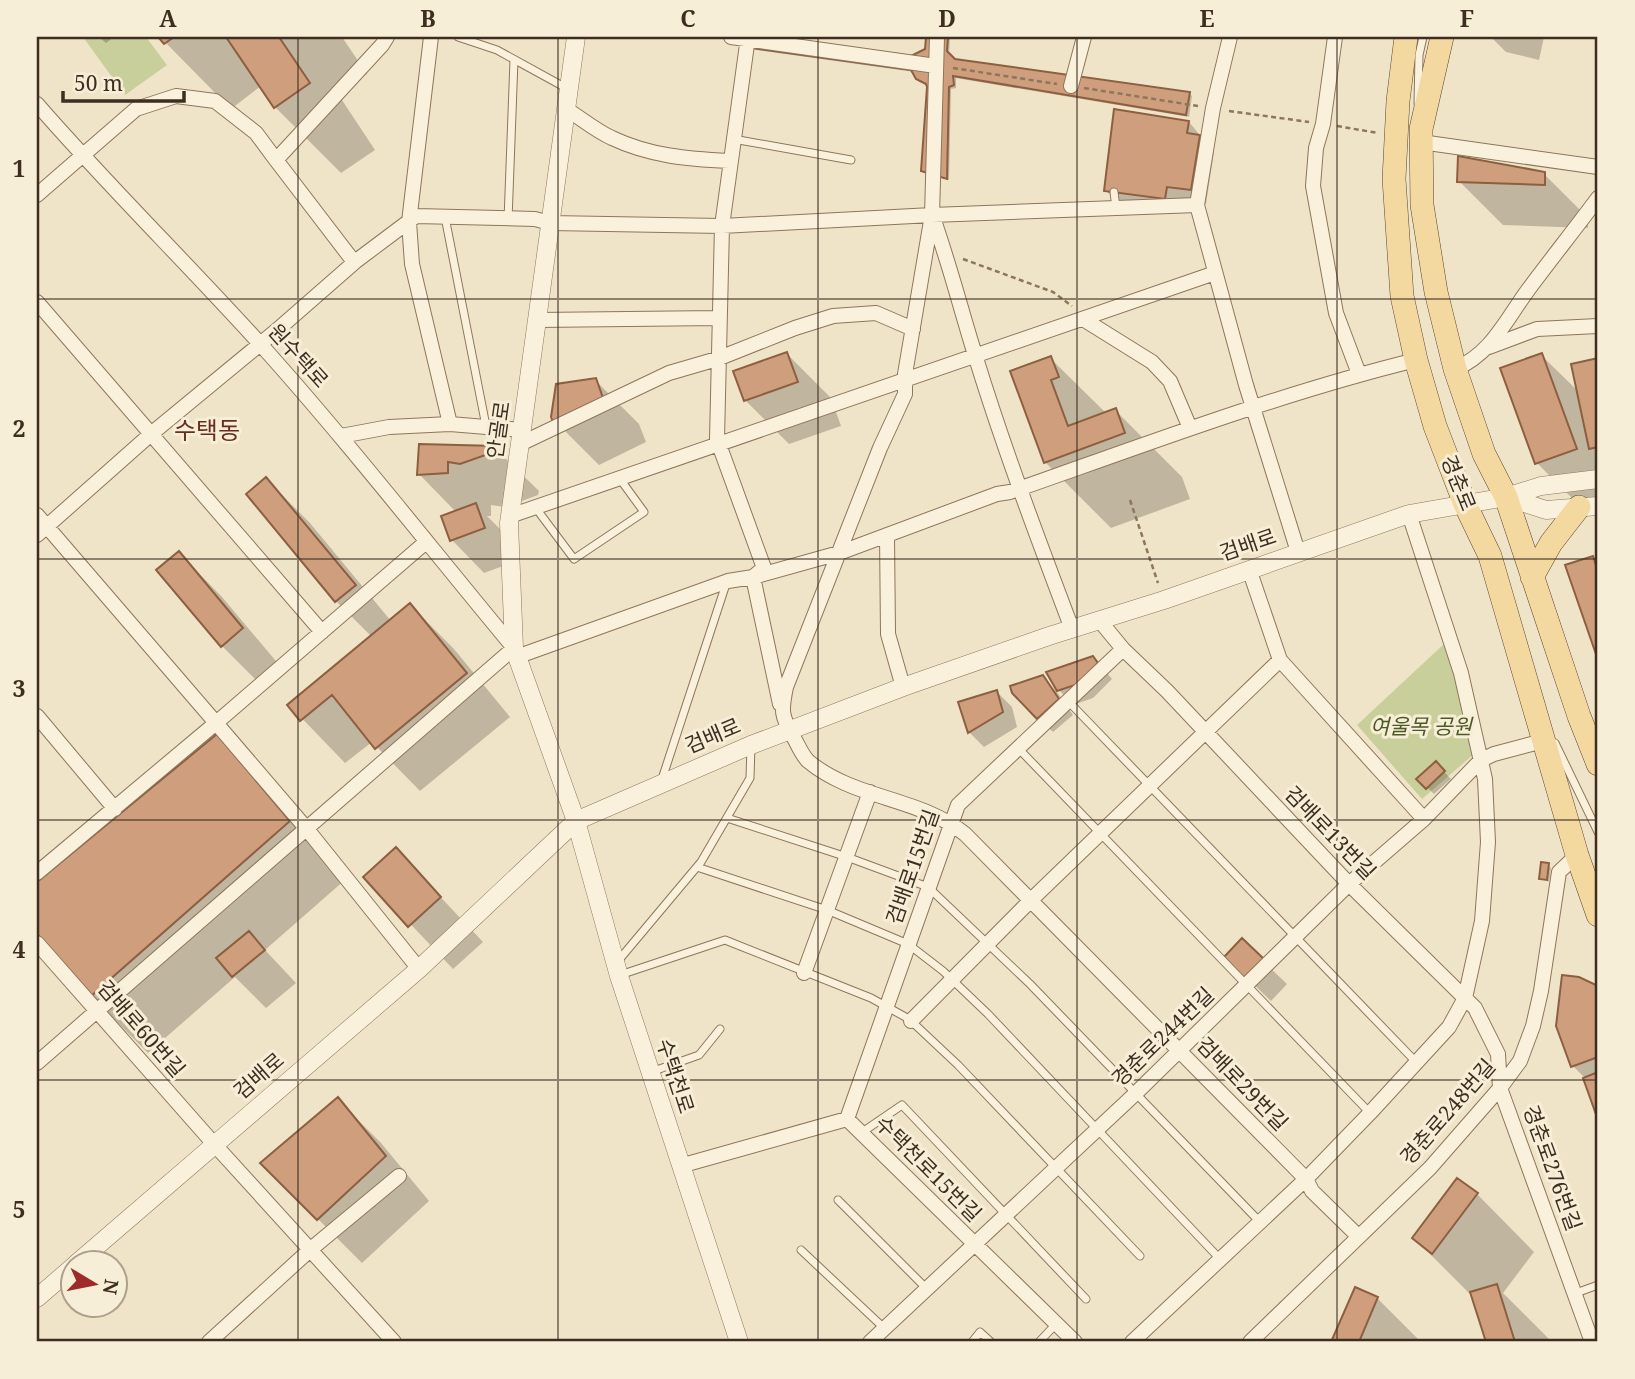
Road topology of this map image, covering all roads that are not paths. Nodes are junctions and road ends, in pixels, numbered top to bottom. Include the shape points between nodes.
1 (387, 37) edge
2 (431, 37) edge
3 (458, 37) edge
4 (576, 37) edge
5 (731, 37) edge
6 (937, 37) edge
7 (1084, 37) edge
8 (1230, 37) edge
9 (1335, 37) edge
10 (1406, 37) edge
11 (1423, 37) edge
12 (1442, 37) edge
13 (748, 38) edge
14 (514, 60) junction
15 (936, 66) junction
16 (1071, 86) road end
17 (569, 90) junction
18 (37, 105) edge
19 (566, 108) junction
20 (1421, 135) junction
21 (732, 138) junction
22 (82, 156) junction
23 (276, 160) junction
24 (851, 160) dead end
25 (729, 162) junction
26 (1598, 167) edge
27 (1114, 192) dead end
28 (37, 195) edge
29 (1598, 198) edge
30 (1197, 205) junction
31 (1116, 208) junction
32 (932, 215) junction
33 (445, 217) junction
34 (509, 220) junction
35 (409, 222) junction
36 (551, 223) junction
37 (722, 226) junction
38 (354, 262) junction
39 (1215, 273) junction
40 (37, 302) edge
41 (719, 318) junction
42 (1083, 319) junction
43 (537, 320) junction
44 (1598, 326) edge
45 (913, 329) junction
46 (260, 344) junction
47 (1489, 347) junction
48 (975, 358) junction
49 (718, 359) junction
50 (1416, 360) junction
51 (1455, 369) junction
52 (1359, 374) junction
53 (905, 380) junction
54 (1253, 408) junction
55 (450, 424) junction
56 (486, 427) junction
57 (1190, 428) junction
58 (151, 434) junction
59 (341, 436) junction
60 (521, 437) junction
61 (719, 444) junction
62 (620, 479) junction
63 (1598, 479) edge
64 (1020, 488) junction
65 (1506, 497) junction
66 (1465, 504) junction
67 (1589, 506) edge
68 (535, 507) junction
69 (1409, 514) junction
70 (510, 516) junction
71 (40, 525) edge
72 (887, 535) junction
73 (426, 542) junction
74 (1298, 552) junction
75 (839, 553) junction
76 (1250, 569) junction
77 (753, 577) junction
78 (1532, 578) junction
79 (728, 581) junction
80 (1100, 621) junction
81 (1072, 629) junction
82 (322, 632) junction
83 (1123, 649) junction
84 (517, 652) junction
85 (1280, 660) junction
86 (903, 687) junction
87 (1067, 701) junction
88 (781, 710) junction
89 (37, 716) edge
90 (216, 723) junction
91 (789, 729) junction
92 (1541, 730) junction
93 (1205, 731) junction
94 (751, 745) junction
95 (1018, 748) junction
96 (1481, 760) junction
97 (1598, 764) edge
98 (661, 783) junction
99 (1149, 786) junction
100 (870, 792) junction
101 (115, 809) junction
102 (727, 818) junction
103 (1424, 818) junction
104 (576, 821) junction
105 (951, 822) junction
106 (306, 828) junction
107 (1598, 832) edge
108 (1100, 833) junction
109 (1577, 855) junction
110 (847, 857) junction
111 (697, 867) junction
112 (37, 873) edge
113 (1349, 884) junction
114 (928, 887) junction
115 (1031, 900) junction
116 (827, 911) junction
117 (1598, 915) edge
118 (1295, 937) junction
119 (37, 943) edge
120 (988, 943) junction
121 (908, 944) junction
122 (419, 969) junction
123 (617, 970) junction
124 (804, 973) junction
125 (952, 980) junction
126 (1246, 985) junction
127 (1465, 998) junction
128 (887, 1008) junction
129 (97, 1011) junction
130 (911, 1021) junction
131 (720, 1029) dead end
132 (1179, 1050) junction
133 (37, 1063) edge
134 (1417, 1063) junction
135 (650, 1072) junction
136 (1500, 1088) junction
137 (1135, 1094) junction
138 (1370, 1113) junction
139 (847, 1119) junction
140 (1098, 1129) junction
141 (861, 1133) junction
142 (214, 1144) junction
143 (680, 1166) junction
144 (1056, 1168) junction
145 (398, 1176) dead end
146 (1306, 1179) junction
147 (838, 1200) dead end
148 (1007, 1215) junction
149 (1259, 1222) junction
150 (1358, 1236) junction
151 (976, 1245) junction
152 (92, 1250) edge
153 (311, 1250) junction
154 (801, 1250) dead end
155 (1140, 1256) dead end
156 (1220, 1259) junction
157 (60, 1278) edge
158 (1598, 1285) edge
159 (927, 1289) junction
160 (1576, 1293) junction
161 (37, 1298) edge
162 (1086, 1299) dead end
163 (1056, 1324) junction
164 (884, 1328) junction
165 (209, 1342) edge
166 (394, 1342) edge
167 (739, 1342) edge
168 (870, 1342) edge
169 (972, 1342) edge
170 (991, 1342) edge
171 (1039, 1342) edge
172 (1075, 1342) edge
173 (1132, 1342) edge
174 (1250, 1342) edge
175 (1592, 1342) edge

1 - 23 street
2 - 35 street
3 - 14 lane
4 - 17 street, 안골로
5 - 13 street
6 - 15 street
7 - 16 street
8 - 30 street
9 - 52 street via 1313,186 1336,313
10 - 50 main road, 경춘로 via 1394,179 1402,296
11 - 20 lane via 1417,94
12 - 20 main road, 경춘로
13 - 15 street
13 - 21 street
14 - 17 lane
14 - 34 lane
15 - 32 street
17 - 19 street, 안골로
18 - 22 street, 원수택로
19 - 25 street via 610,138 649,153
19 - 36 street, 안골로
20 - 26 street
20 - 51 main road, 경춘로 via 1422,205
21 - 24 lane
21 - 25 street
22 - 23 street via 136,108 176,96 215,101 256,134
22 - 28 street
22 - 46 street, 원수택로
23 - 38 street
25 - 37 street
27 - 31 lane
29 - 47 street
30 - 31 street
30 - 39 street
31 - 32 street
32 - 37 street
32 - 45 street
32 - 48 street
33 - 34 street
33 - 35 street via 416,216
33 - 56 lane
34 - 36 street
35 - 38 street
35 - 55 street via 412,264
36 - 37 street
36 - 43 street, 안골로
37 - 41 street
38 - 46 street
39 - 42 street
39 - 54 street
40 - 58 street
41 - 43 street
41 - 49 street
42 - 48 street
42 - 57 street via 1152,362 1170,381
43 - 60 street, 안골로
44 - 47 street via 1537,329
45 - 49 street via 876,313 833,316
45 - 53 street
46 - 58 street
46 - 59 street, 원수택로
47 - 51 street via 1471,363
48 - 53 street
48 - 64 street
49 - 60 street via 669,373
49 - 61 street
50 - 52 street
50 - 66 main road, 경춘로
51 - 65 main road, 경춘로 via 1484,454
52 - 54 street
53 - 61 street
53 - 75 street via 905,394
54 - 57 street
54 - 74 street
55 - 56 street
55 - 59 street via 389,427
56 - 60 street
57 - 64 street
58 - 71 street
58 - 82 street
59 - 73 street, 원수택로
60 - 70 street, 안골로
61 - 62 street
61 - 77 street, 검배로29번길 via 764,568
62 - 68 street
62 - 68 lane via 644,512 574,559
63 - 65 street, 검배로 via 1541,486
64 - 72 street
64 - 81 street
65 - 66 street, 검배로
65 - 67 street via 1546,510
65 - 78 main road, 경춘로
66 - 69 street, 검배로
66 - 92 main road, 경춘로 via 1490,556
67 - 78 main road via 1551,543
68 - 70 street
69 - 74 street, 검배로
69 - 96 street via 1461,673
70 - 84 street, 안골로
71 - 90 street
72 - 75 street
72 - 86 street via 888,634
73 - 82 street
73 - 84 street, 원수택로
74 - 76 street, 검배로
75 - 77 street
75 - 88 street
76 - 80 street, 검배로
76 - 85 street
77 - 79 street
77 - 88 street, 검배로29번길
78 - 97 main road, 경춘로
79 - 84 street
79 - 98 lane
80 - 81 street, 검배로
80 - 83 street, 검배로13번길
81 - 86 street, 검배로
82 - 90 street
83 - 87 street, 검배로15번길
83 - 93 street, 검배로13번길
84 - 104 street, 안골로
84 - 106 street
85 - 93 street
85 - 103 street
86 - 91 street, 검배로
87 - 95 street, 검배로15번길
87 - 99 lane
88 - 91 street, 검배로29번길
89 - 101 street
90 - 101 street
90 - 106 street
91 - 94 street, 검배로
91 - 100 street, 검배로29번길 via 806,759 835,780
92 - 96 street, 경춘로244번길
92 - 107 lane via 1554,742
92 - 109 main road, 경춘로
93 - 99 street
93 - 113 street, 검배로13번길
94 - 98 street, 검배로
94 - 102 lane via 750,778
95 - 105 street, 검배로15번길 via 958,804
95 - 108 lane
96 - 103 street, 경춘로244번길
96 - 127 street via 1487,856 1482,921
98 - 104 street, 검배로
99 - 108 street
99 - 118 lane
100 - 105 street, 검배로29번길
100 - 110 street
101 - 112 street
102 - 110 lane
102 - 111 lane
103 - 113 street, 경춘로244번길
104 - 122 street, 검배로
104 - 123 street, 수택천로
105 - 114 street, 검배로15번길
105 - 115 street, 검배로29번길
106 - 122 street
106 - 129 street
108 - 115 street
108 - 126 lane
109 - 117 main road, 경춘로
109 - 136 street, 경춘로248번길 via 1559,872 1533,1026 1520,1061
110 - 114 lane
110 - 116 street
111 - 116 lane
111 - 123 lane
113 - 118 street, 경춘로244번길
113 - 127 street, 검배로13번길
114 - 120 lane
114 - 121 street, 검배로15번길
115 - 120 street
115 - 132 street, 검배로29번길
116 - 121 lane
116 - 124 street
118 - 126 street, 경춘로244번길
118 - 134 lane
119 - 129 street, 검배로60번길
120 - 125 street
120 - 137 lane
121 - 125 lane
121 - 128 street, 검배로15번길
122 - 142 street, 검배로
123 - 124 lane via 725,940
123 - 135 street, 수택천로
124 - 128 lane
125 - 130 street
125 - 140 lane
126 - 132 street, 경춘로244번길
126 - 138 lane
127 - 134 street via 1449,1027
127 - 136 street, 검배로13번길 via 1475,1008 1498,1054
128 - 130 lane
128 - 139 street, 검배로15번길
129 - 133 street
129 - 142 street, 검배로60번길
130 - 144 lane
131 - 135 lane via 699,1055
132 - 137 street, 경춘로244번길
132 - 146 street, 검배로29번길
134 - 138 street
135 - 143 street, 수택천로
136 - 150 street, 경춘로248번길 via 1430,1168
136 - 160 street, 경춘로276번길
137 - 140 street, 경춘로244번길
137 - 149 lane
138 - 146 street
139 - 141 street, 수택천로15번길
139 - 143 street, 수택천로15번길
140 - 144 street, 경춘로244번길
140 - 156 lane
141 - 148 lane via 901,1105
141 - 151 street, 수택천로15번길
142 - 152 street, 검배로
142 - 153 street, 검배로60번길
143 - 167 street, 수택천로
144 - 148 street, 경춘로244번길
144 - 155 lane
145 - 153 street
146 - 149 street
146 - 150 street, 검배로29번길 via 1312,1191
147 - 159 lane
148 - 151 street, 경춘로244번길
148 - 162 lane
149 - 156 street
150 - 174 street, 경춘로248번길
151 - 159 street, 경춘로244번길
151 - 163 street, 수택천로15번길
153 - 165 street
153 - 166 street, 검배로60번길
154 - 164 lane
156 - 173 street
157 - 161 street, 검배로
158 - 160 lane
159 - 164 street, 경춘로244번길
160 - 175 street, 경춘로276번길
163 - 171 lane
163 - 172 street, 수택천로15번길
164 - 168 street, 경춘로244번길
169 - 170 lane via 980,1332

